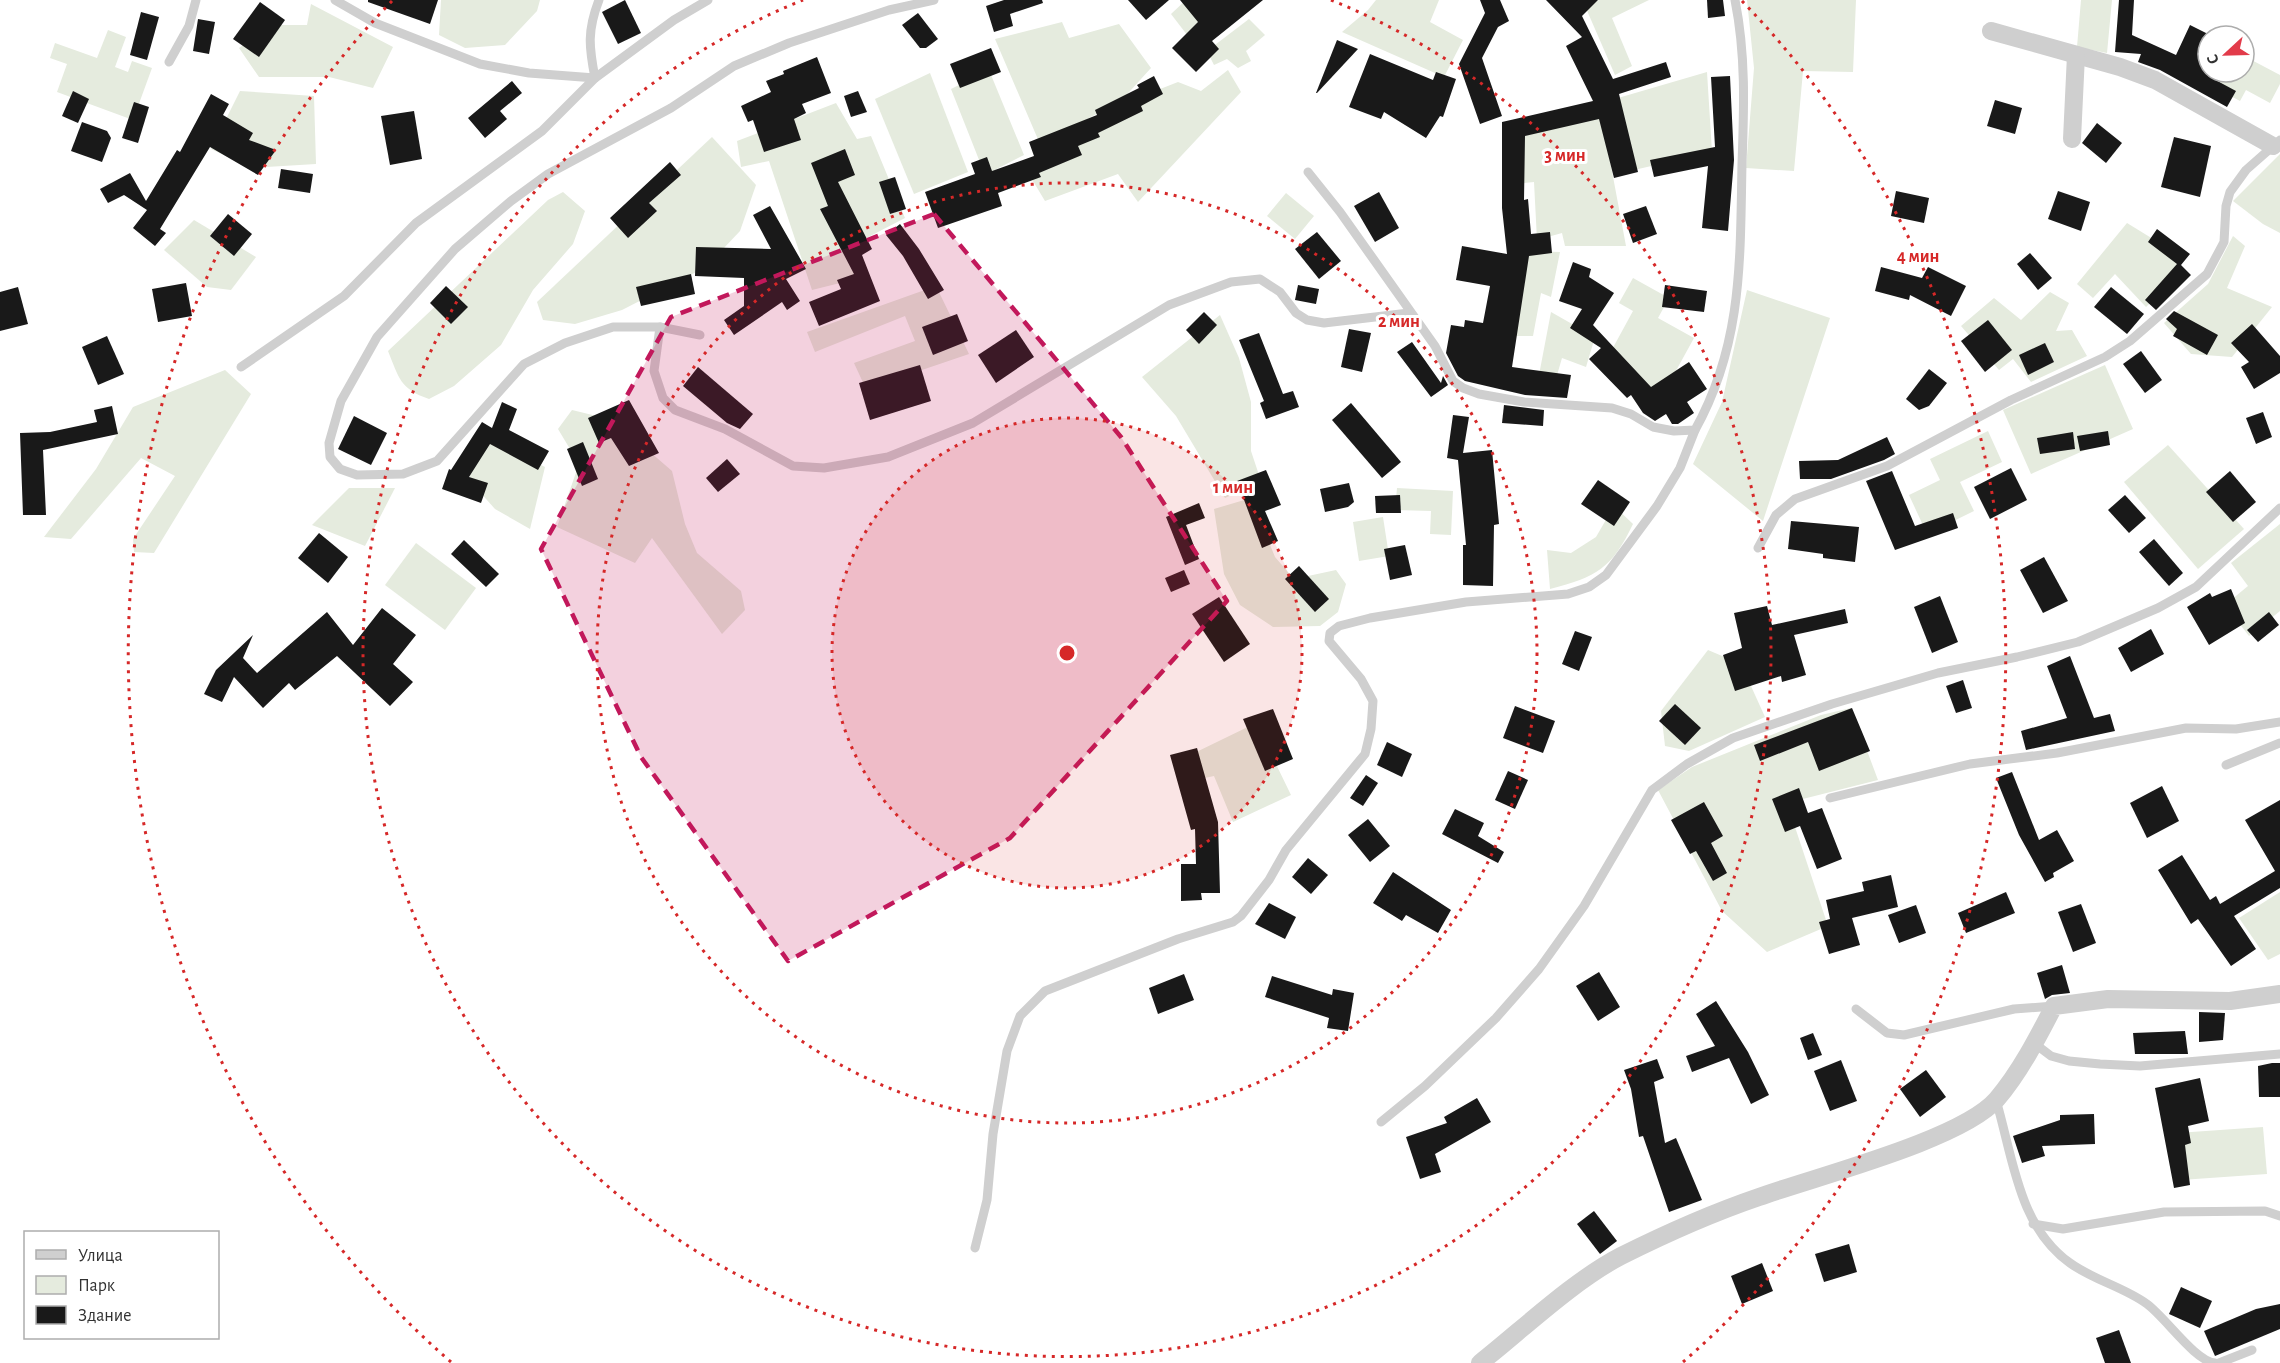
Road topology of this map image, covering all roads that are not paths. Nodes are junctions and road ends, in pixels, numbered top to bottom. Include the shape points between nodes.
1 (196, 0) edge
2 (335, 0) edge
3 (599, 0) edge
4 (708, 0) edge
5 (934, 0) edge
6 (1735, 0) edge
7 (1991, 30) dead end
8 (2076, 55) junction
9 (168, 62) dead end
10 (595, 78) junction
11 (2072, 140) dead end
12 (2276, 143) edge
13 (1308, 172) dead end
14 (1409, 313) junction
15 (660, 327) junction
16 (700, 335) dead end
17 (241, 367) dead end
18 (1695, 430) junction
19 (2280, 508) edge
20 (1758, 548) dead end
21 (2280, 722) edge
22 (2280, 743) edge
23 (2226, 765) dead end
24 (1830, 798) dead end
25 (2280, 994) edge
26 (2054, 1006) junction
27 (1856, 1009) dead end
28 (2034, 1043) junction
29 (2280, 1054) edge
30 (1996, 1100) junction
31 (1381, 1122) dead end
32 (2280, 1216) edge
33 (2033, 1224) junction
34 (975, 1248) dead end
35 (2252, 1350) dead end
36 (1480, 1363) edge
37 (2217, 1363) edge

1 - 9 lane via 189,26
2 - 10 lane via 375,23 480,64 529,73
3 - 10 lane via 588,44
4 - 10 lane
5 - 15 lane via 889,10 734,66 671,108 548,174 511,201 455,249 377,337 341,401 329,444 330,457 340,470 357,475 402,474 437,460 524,364 565,343 613,327
6 - 18 lane via 1745,71 1740,262 1732,327 1720,378
7 - 8 street
8 - 11 street
8 - 12 street via 2155,80
10 - 17 lane via 542,131 416,223 344,296
12 - 20 lane via 2246,170 2230,192 2224,242 2207,274 2130,341 1887,466 1795,499 1776,515
13 - 14 lane
14 - 15 lane via 1324,323 1306,320 1280,292 1260,279 1231,282 1169,305 973,423 888,457 824,468 794,466 725,429 675,410 663,398 654,371
14 - 18 lane via 1435,346 1447,373 1463,388 1524,402 1612,408 1653,427
15 - 16 lane
18 - 34 lane via 1680,468 1650,515 1606,575 1589,587 1568,594 1476,600 1370,618 1339,626 1330,633 1329,641 1361,679 1373,701 1365,754 1286,850 1241,916 1045,991 1020,1016 1007,1051 987,1200
19 - 31 lane via 2196,587 2158,608 2078,642 1938,673 1832,704 1733,738 1687,764 1652,790 1584,906 1539,969 1496,1018
21 - 24 lane via 2236,729 2186,728 2057,753 1970,764
22 - 23 lane
25 - 26 street via 2230,1001 2108,999
26 - 27 lane via 2014,1009 1904,1035 1887,1033
26 - 28 street
28 - 29 lane via 2052,1056 2100,1064 2140,1065
28 - 30 street
30 - 33 lane
30 - 36 street via 1966,1121 1932,1136 1757,1197 1620,1257 1583,1281
32 - 33 lane via 2265,1210 2164,1212 2063,1229
33 - 37 lane via 2044,1240 2070,1263 2147,1304 2202,1358
35 - 37 lane

